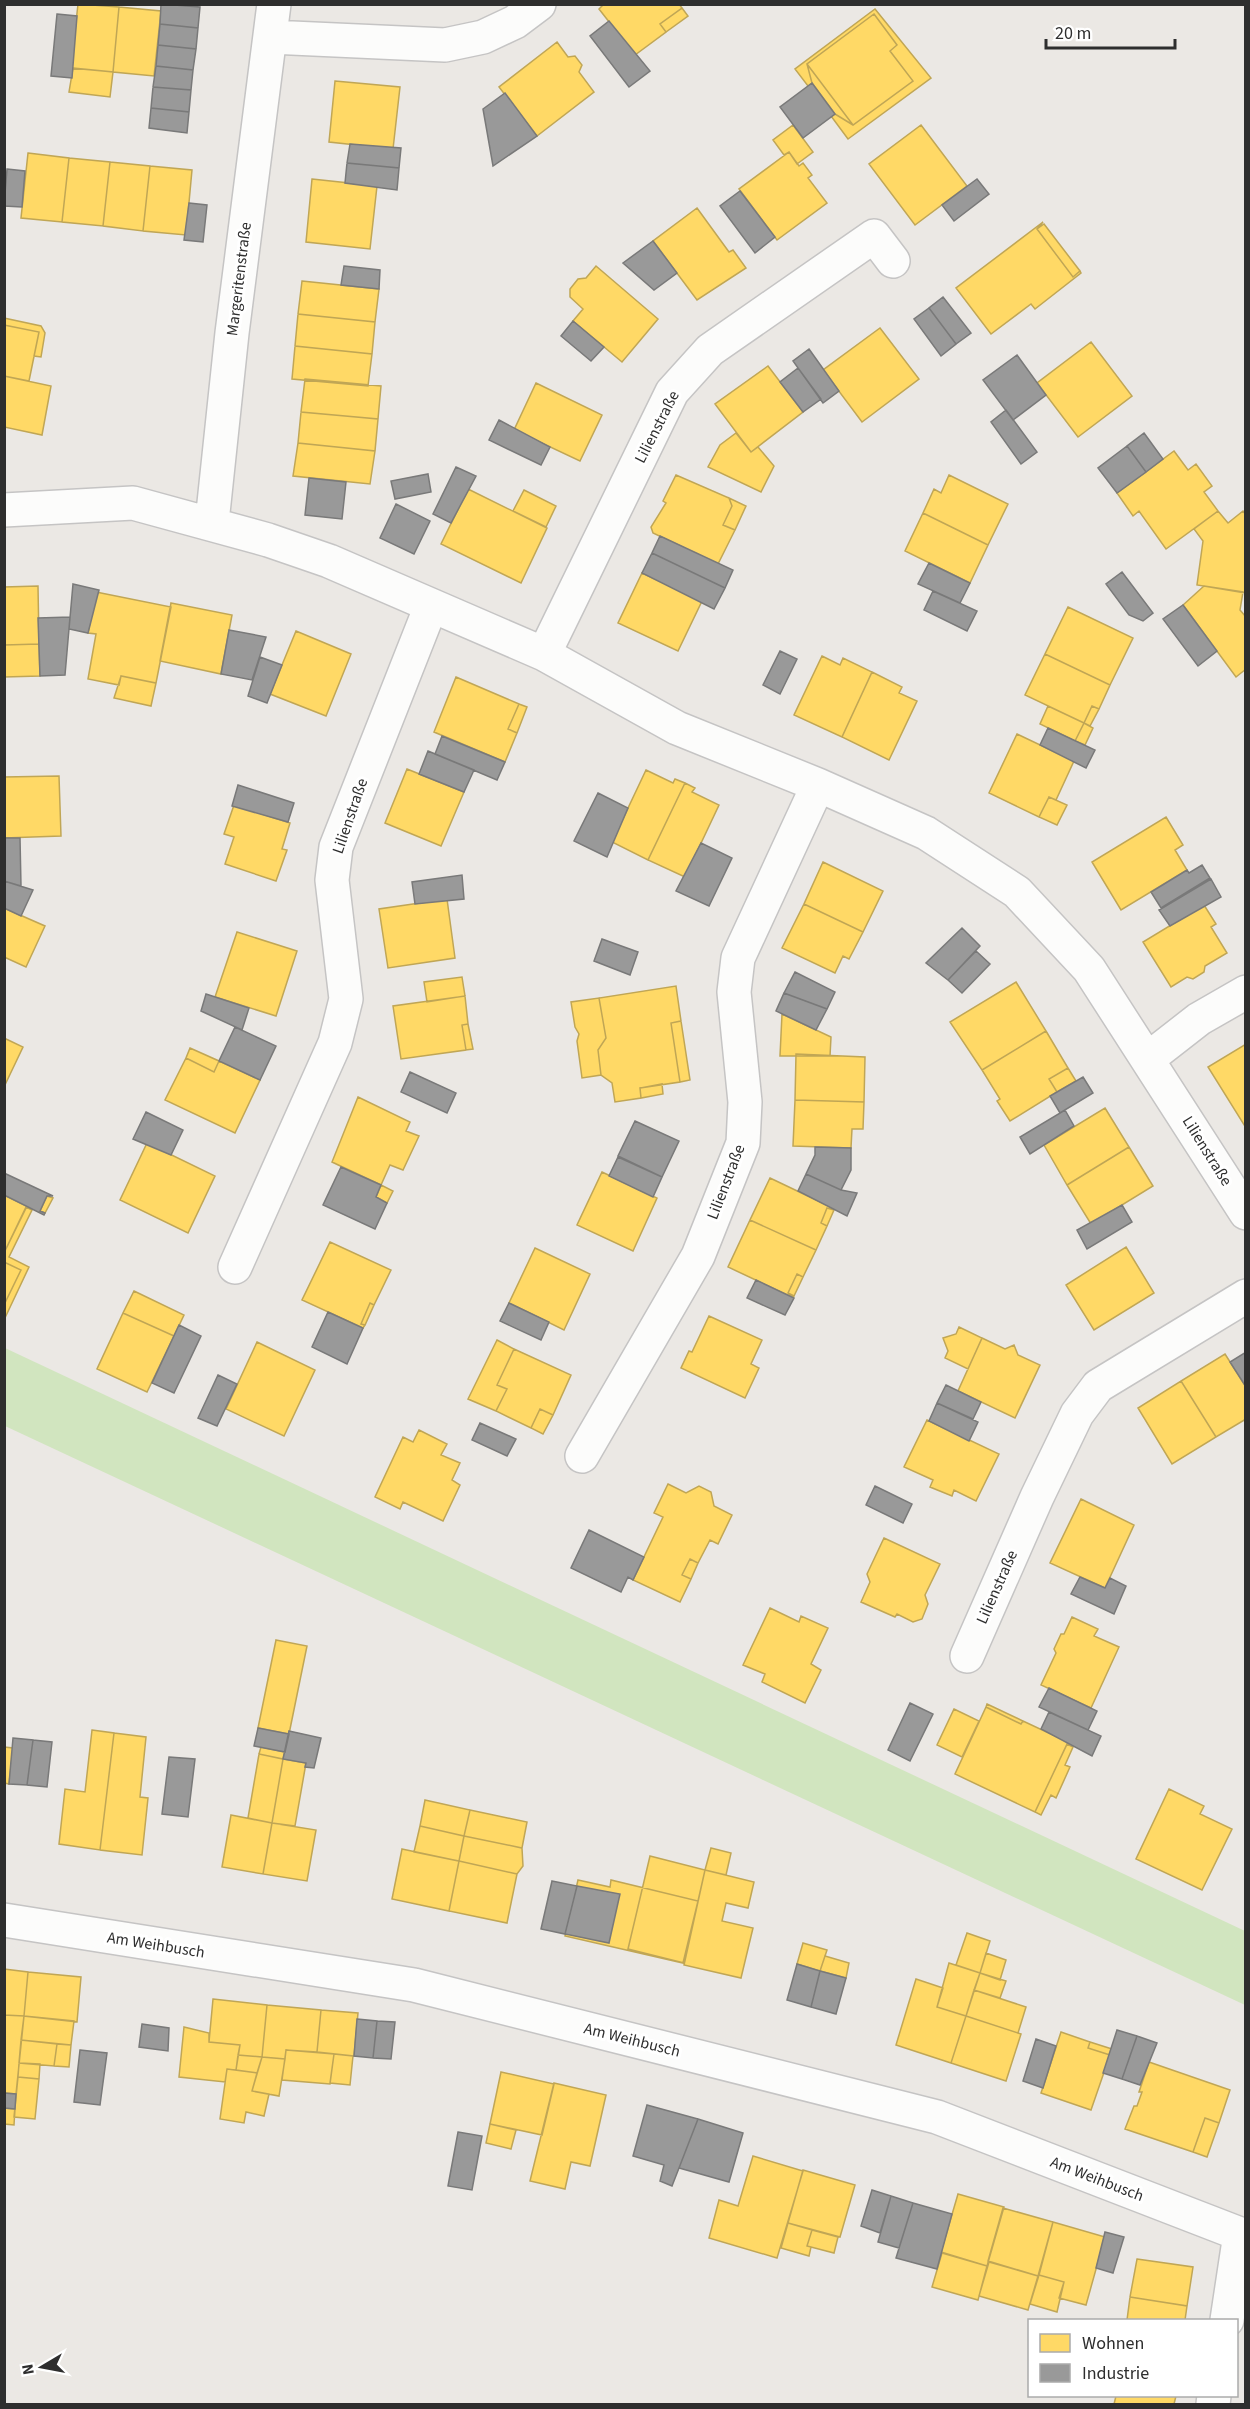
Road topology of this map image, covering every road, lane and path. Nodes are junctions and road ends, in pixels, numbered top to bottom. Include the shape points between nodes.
1 (274, 4) edge
2 (539, 4) edge
3 (270, 37) junction
4 (893, 261) dead end
5 (4, 510) edge
6 (212, 522) junction
7 (431, 606) junction
8 (544, 654) junction
9 (818, 785) junction
10 (1245, 992) edge
11 (1149, 1058) junction
12 (1245, 1213) edge
13 (236, 1267) dead end
14 (1245, 1296) edge
15 (582, 1456) dead end
16 (967, 1656) dead end
17 (4, 1920) edge
18 (1227, 2319) edge

1 - 3 street, Margeritenstraße
2 - 3 street via 515,22 483,37 445,45
3 - 6 street, Margeritenstraße
4 - 8 street, Lilienstraße via 874,236 710,350 672,392
5 - 6 street, Lilienstraße via 133,503
6 - 7 street, Lilienstraße via 329,561
7 - 8 street, Lilienstraße
7 - 13 street, Lilienstraße via 336,847 332,880 346,999 335,1043
8 - 9 street, Lilienstraße via 677,728
9 - 11 street, Lilienstraße via 926,833 1017,892 1089,969
9 - 15 street, Lilienstraße via 738,958 734,992 745,1102 742,1143 698,1256
10 - 11 street via 1199,1019
11 - 12 street, Lilienstraße
14 - 16 street, Lilienstraße via 1098,1386 1077,1414
17 - 18 street, Am Weihbusch via 414,1985 937,2117 1240,2234

